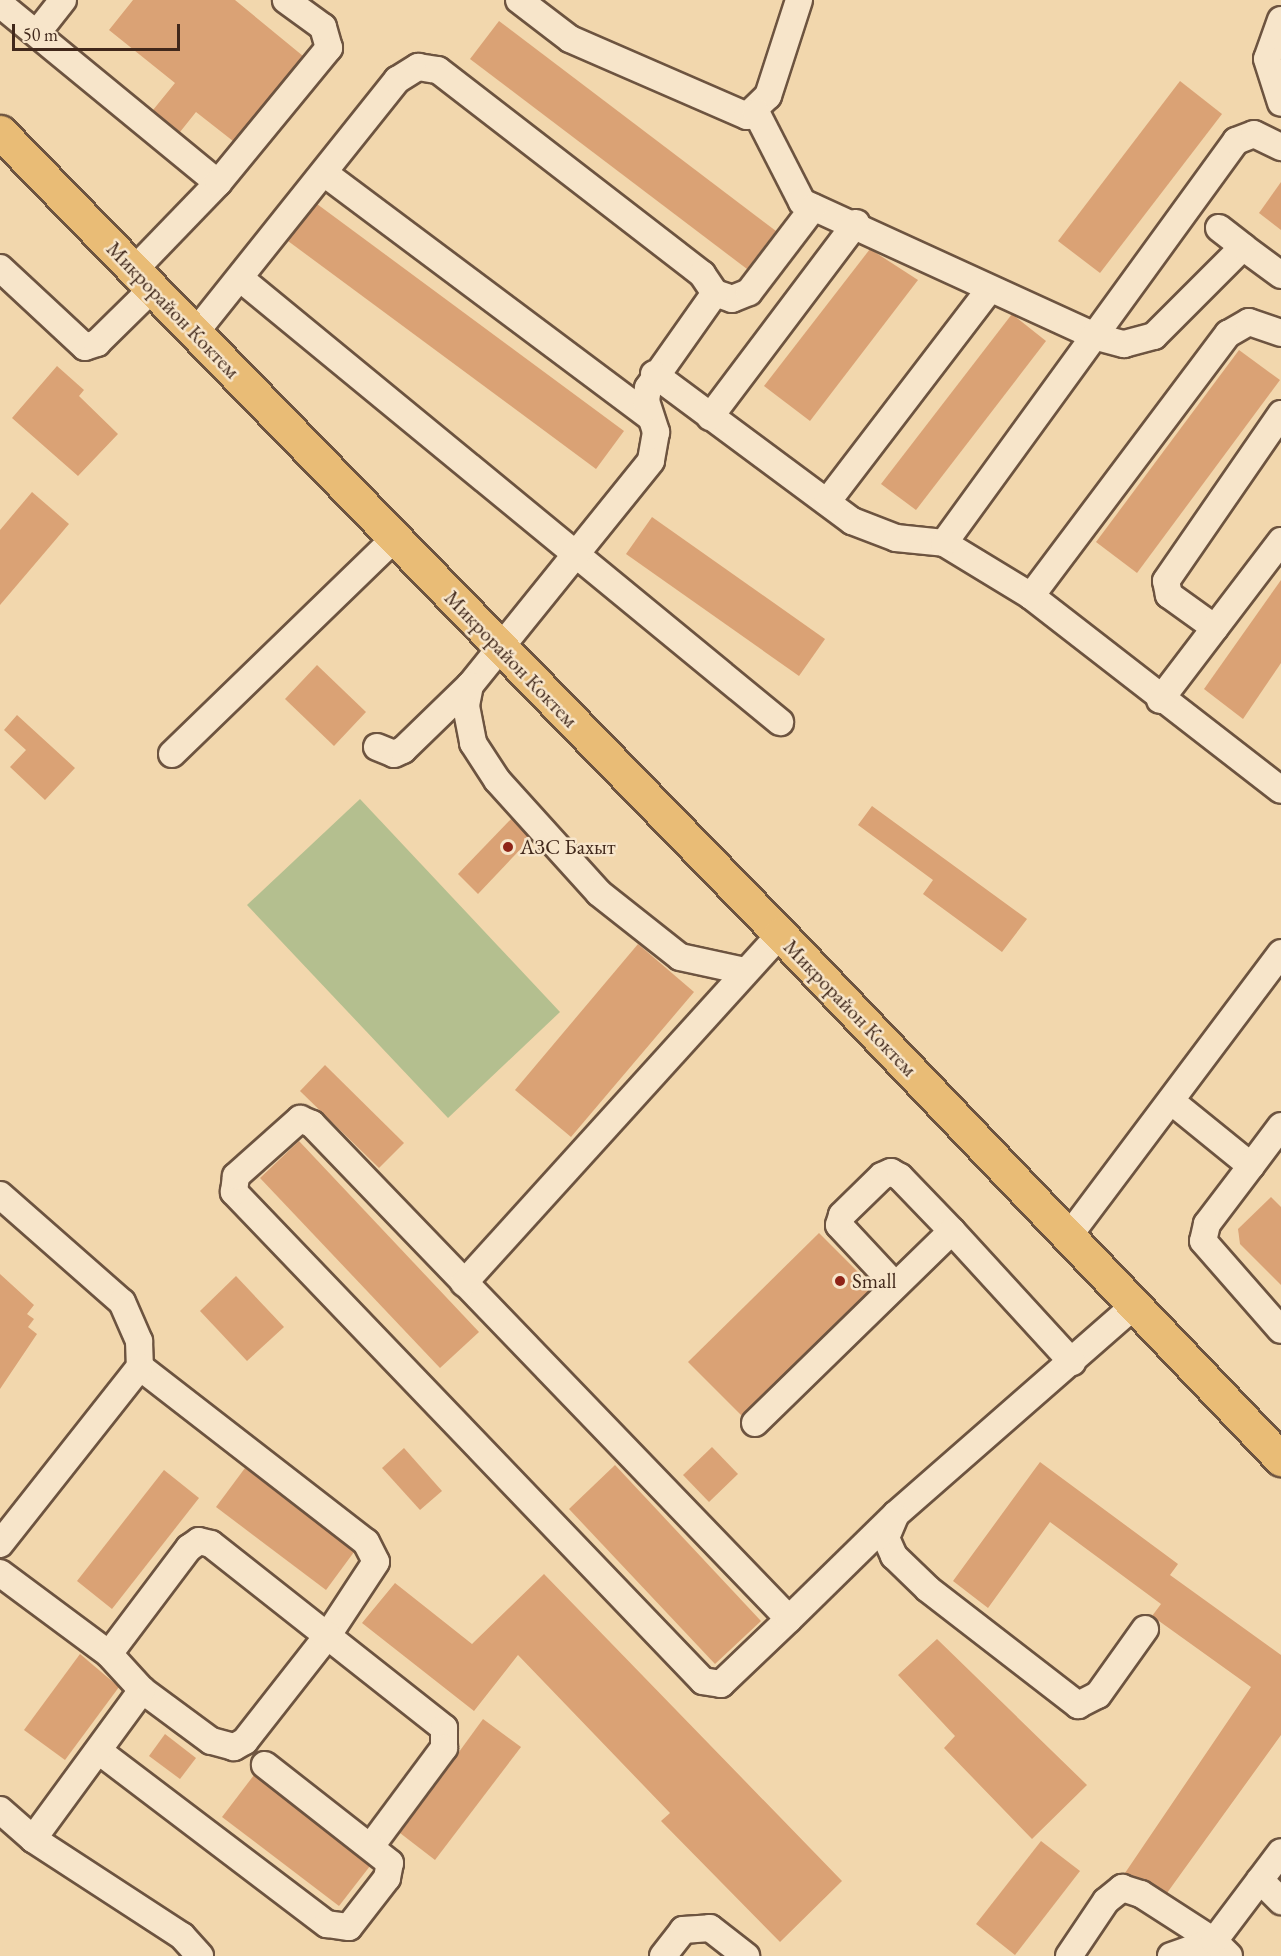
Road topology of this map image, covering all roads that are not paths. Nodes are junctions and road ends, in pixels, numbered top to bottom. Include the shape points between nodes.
1 (63, 0) edge
2 (286, 0) edge
3 (519, 0) edge
4 (799, 0) edge
5 (0, 4) edge
6 (1281, 20) edge
7 (37, 33) junction
8 (1281, 103) edge
9 (756, 112) junction
10 (0, 121) edge
11 (0, 132) edge
12 (1281, 147) edge
13 (12, 148) edge
14 (324, 173) junction
15 (218, 183) junction
16 (813, 208) junction
17 (856, 223) junction
18 (1219, 228) dead end
19 (1243, 247) junction
20 (0, 268) edge
21 (1281, 275) edge
22 (144, 279) junction
23 (241, 279) junction
24 (990, 289) junction
25 (715, 293) junction
26 (195, 333) junction
27 (1281, 333) edge
28 (1097, 337) junction
29 (654, 374) junction
30 (1281, 414) edge
31 (650, 417) junction
32 (710, 417) junction
33 (827, 502) junction
34 (394, 539) junction
35 (1281, 541) edge
36 (944, 543) junction
37 (579, 555) junction
38 (1031, 596) junction
39 (1215, 628) junction
40 (503, 650) junction
41 (470, 685) junction
42 (1160, 700) junction
43 (780, 722) dead end
44 (377, 747) dead end
45 (172, 754) dead end
46 (1281, 790) edge
47 (780, 934) junction
48 (1281, 953) edge
49 (744, 971) junction
50 (1171, 1101) junction
51 (1281, 1126) edge
52 (1251, 1166) junction
53 (0, 1195) edge
54 (952, 1231) junction
55 (1068, 1238) junction
56 (464, 1283) junction
57 (895, 1285) junction
58 (1135, 1305) junction
59 (1281, 1330) edge
60 (1072, 1362) junction
61 (140, 1368) junction
62 (755, 1423) dead end
63 (1281, 1460) edge
64 (896, 1514) junction
65 (0, 1544) edge
66 (0, 1573) edge
67 (789, 1618) junction
68 (1145, 1629) dead end
69 (328, 1635) junction
70 (109, 1654) junction
71 (142, 1690) junction
72 (100, 1752) junction
73 (265, 1765) dead end
74 (0, 1810) edge
75 (33, 1839) junction
76 (372, 1845) junction
77 (1281, 1852) edge
78 (1260, 1880) junction
79 (1281, 1901) edge
80 (1222, 1948) edge
81 (200, 1956) edge
82 (663, 1956) edge
83 (746, 1956) edge
84 (1069, 1956) edge
85 (1171, 1956) edge

1 - 7 street
2 - 15 street via 323,27 329,48
3 - 9 street via 570,39 736,115
4 - 9 street via 768,96
5 - 7 street
6 - 8 street via 1267,59
7 - 15 street
9 - 16 street via 785,177
10 - 13 street
11 - 13 main road, Микрорайон Коктем
12 - 28 street via 1254,134 1236,141
13 - 22 main road, Микрорайон Коктем
14 - 23 street
14 - 25 street via 397,80 427,67 696,266
14 - 31 street
15 - 22 street
16 - 17 street
16 - 25 street via 749,292 732,299
17 - 24 street
17 - 32 street
18 - 19 street
19 - 21 street
19 - 28 street via 1154,336 1124,344
20 - 22 street via 72,341 85,347 97,343
22 - 26 main road, Микрорайон Коктем
23 - 26 street
23 - 37 street
24 - 28 street
24 - 33 street
25 - 29 street
26 - 34 main road, Микрорайон Коктем
27 - 38 street via 1249,322 1228,334
28 - 36 street
29 - 31 street via 646,401
29 - 32 street
30 - 39 street via 1166,581 1169,595
31 - 37 street via 656,432 651,461
32 - 33 street
33 - 36 street via 852,521 896,538
34 - 40 main road, Микрорайон Коктем
34 - 45 street
35 - 39 street
36 - 38 street
37 - 40 street
37 - 43 street
38 - 42 street
39 - 42 street
40 - 41 street
40 - 47 main road, Микрорайон Коктем
41 - 44 street via 403,750 394,754
41 - 49 street via 466,706 473,743 549,843 657,942 702,966
42 - 46 street
47 - 49 street
47 - 55 main road, Микрорайон Коктем
48 - 50 street
49 - 56 street
50 - 52 street
50 - 55 street
51 - 52 street
52 - 59 street via 1207,1224 1203,1241
53 - 61 street via 122,1302 139,1341
54 - 57 street
54 - 57 street via 900,1177 891,1172 882,1176 839,1221
54 - 60 street
55 - 58 main road, Микрорайон Коктем
56 - 67 street
56 - 67 street via 306,1120 290,1124 233,1179 232,1188 243,1201 703,1682 721,1684
57 - 62 street
58 - 60 street
58 - 63 main road, Микрорайон Коктем
60 - 64 street
61 - 65 street
61 - 69 street via 371,1548 374,1569
64 - 67 street
64 - 68 street via 886,1538 899,1562 1070,1702 1085,1704 1098,1695
66 - 70 street
69 - 70 street via 211,1544 199,1541
69 - 71 street via 255,1731 234,1747 211,1741
69 - 76 street via 440,1723 446,1735 444,1748
70 - 71 street
71 - 72 street
72 - 75 street
72 - 76 street via 334,1928 356,1921 390,1871 387,1857
73 - 76 street
74 - 75 street
75 - 81 street via 182,1936
77 - 78 street
78 - 79 street
78 - 80 street
80 - 84 street via 1142,1894 1122,1888 1106,1901
80 - 85 street
82 - 83 street via 683,1930 710,1928

